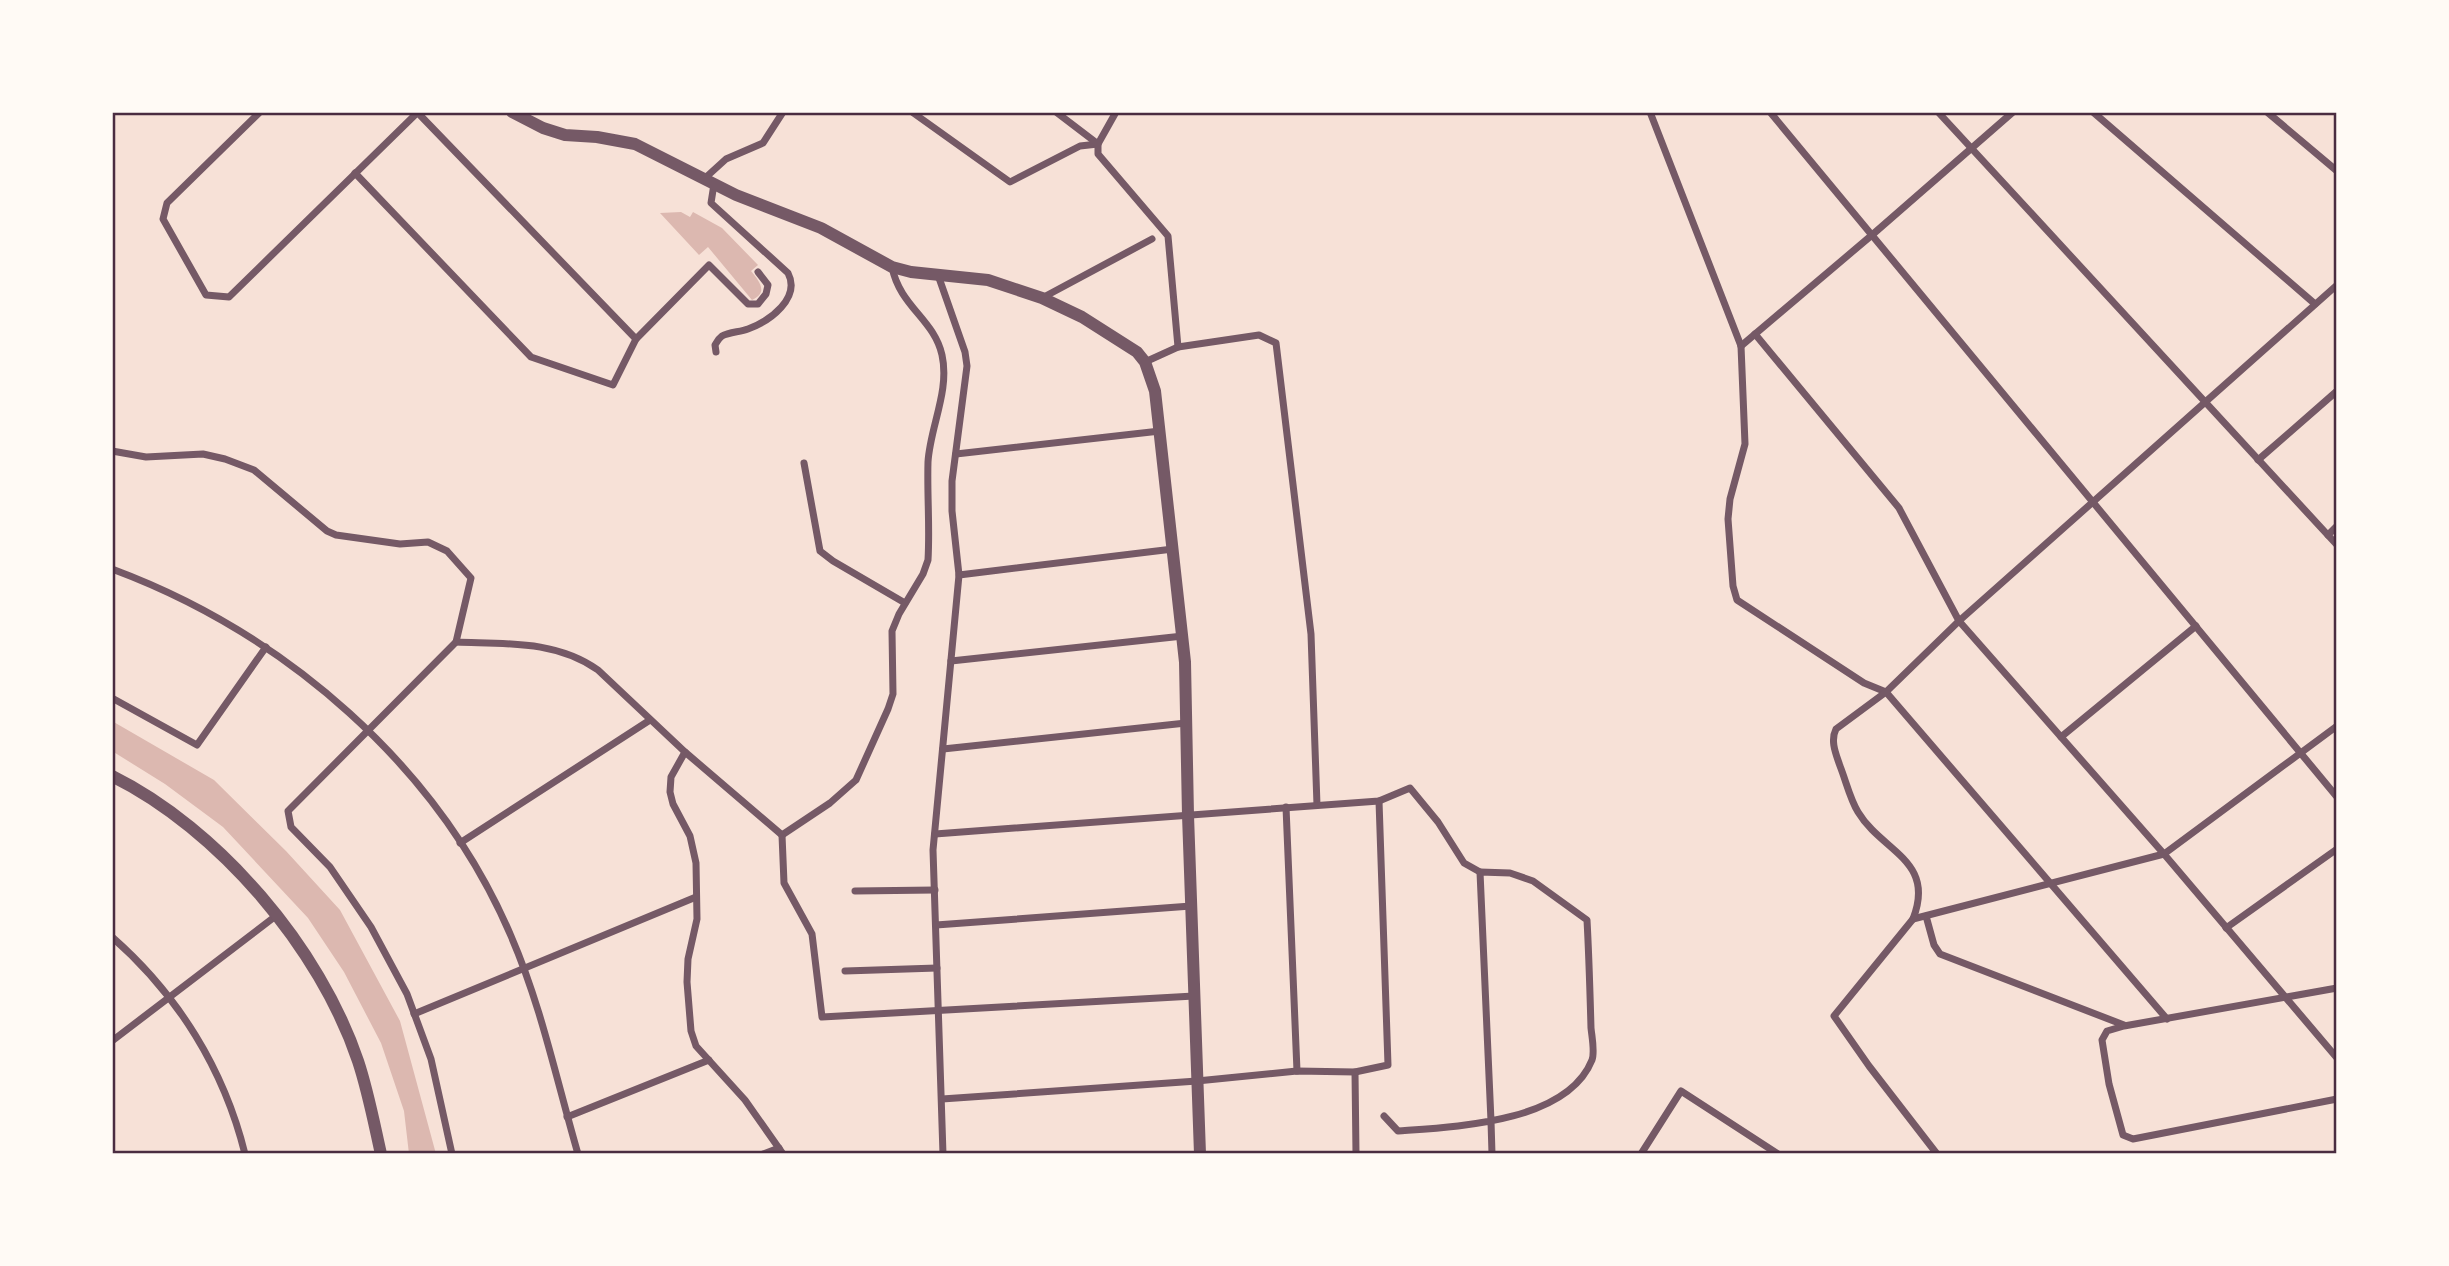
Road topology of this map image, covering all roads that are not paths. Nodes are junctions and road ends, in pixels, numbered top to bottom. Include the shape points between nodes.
1 (260, 112) edge
2 (417, 112) edge
3 (512, 112) edge
4 (783, 112) edge
5 (912, 112) edge
6 (1056, 112) edge
7 (1116, 112) edge
8 (1650, 112) edge
9 (1770, 112) edge
10 (1938, 112) edge
11 (2013, 112) edge
12 (2093, 112) edge
13 (2267, 112) edge
14 (1098, 144) junction
15 (1971, 149) junction
16 (2337, 171) edge
17 (355, 173) junction
18 (709, 182) junction
19 (1872, 235) junction
20 (1152, 239) dead end
21 (892, 267) junction
22 (758, 272) dead end
23 (938, 275) junction
24 (2337, 285) edge
25 (1042, 298) junction
26 (2315, 304) junction
27 (1755, 334) junction
28 (636, 339) junction
29 (1741, 346) junction
30 (1178, 347) junction
31 (716, 352) dead end
32 (1145, 362) junction
33 (2337, 391) edge
34 (2205, 404) junction
35 (1160, 431) junction
36 (112, 451) edge
37 (956, 454) junction
38 (2258, 460) junction
39 (804, 463) dead end
40 (2093, 502) junction
41 (2337, 526) edge
42 (2328, 535) junction
43 (2337, 545) edge
44 (1173, 549) junction
45 (112, 569) edge
46 (959, 575) junction
47 (905, 603) junction
48 (1959, 621) junction
49 (2196, 626) junction
50 (1183, 636) junction
51 (456, 642) junction
52 (265, 647) junction
53 (951, 661) junction
54 (1886, 692) junction
55 (112, 698) edge
56 (650, 720) junction
57 (1186, 723) junction
58 (2337, 726) edge
59 (369, 732) junction
60 (2061, 737) junction
61 (943, 749) junction
62 (684, 752) junction
63 (2300, 754) junction
64 (112, 776) edge
65 (2337, 797) edge
66 (1379, 800) junction
67 (1317, 805) junction
68 (1286, 807) junction
69 (1188, 815) junction
70 (935, 834) junction
71 (782, 835) junction
72 (460, 843) junction
73 (2337, 849) edge
74 (2164, 854) junction
75 (1480, 872) junction
76 (2051, 884) junction
77 (934, 890) junction
78 (855, 891) dead end
79 (696, 897) junction
80 (1191, 906) junction
81 (277, 915) junction
82 (1926, 916) junction
83 (1913, 919) junction
84 (936, 925) junction
85 (2226, 928) junction
86 (112, 937) edge
87 (937, 968) junction
88 (524, 969) junction
89 (845, 971) dead end
90 (2337, 988) edge
91 (1194, 996) junction
92 (2284, 997) junction
93 (169, 998) junction
94 (939, 1010) junction
95 (414, 1014) junction
96 (2167, 1018) junction
97 (2124, 1026) junction
98 (112, 1041) edge
99 (2337, 1058) edge
100 (709, 1060) junction
101 (1297, 1072) junction
102 (1355, 1072) junction
103 (1197, 1081) junction
104 (942, 1099) junction
105 (2337, 1099) edge
106 (1384, 1116) dead end
107 (567, 1117) junction
108 (1491, 1121) junction
109 (781, 1151) edge
110 (1768, 1151) edge
111 (245, 1154) edge
112 (381, 1154) edge
113 (452, 1154) edge
114 (578, 1154) edge
115 (763, 1154) edge
116 (943, 1154) edge
117 (1200, 1154) edge
118 (1356, 1154) edge
119 (1492, 1154) edge
120 (1641, 1154) edge
121 (1778, 1154) edge
122 (1937, 1154) edge

1 - 17 street via 167,203 163,219 206,295 229,297
2 - 17 street
2 - 28 street
3 - 18 street via 565,135 635,144
4 - 18 street via 763,143 726,159
5 - 14 street via 1010,182 1080,146
6 - 14 street
7 - 14 street
8 - 29 street
9 - 19 street
10 - 15 street
11 - 15 street
12 - 26 street
13 - 16 street
14 - 30 street via 1098,153 1168,236
15 - 19 street
15 - 34 street
17 - 28 street via 531,357 612,384
18 - 21 street via 821,228
18 - 31 street via 711,203 788,273 792,289 789,299 764,321 722,336
19 - 27 street
19 - 40 street
20 - 25 street
21 - 23 street
21 - 47 street via 901,294 927,322 942,354 944,385 928,460 928,560
22 - 28 street via 768,285 766,294 758,304 748,304 709,265
23 - 25 street via 988,280
23 - 37 street via 967,366
24 - 26 street
25 - 32 street via 1122,341
26 - 34 street
27 - 29 street
27 - 48 street via 1899,508
29 - 54 street via 1745,444 1728,519 1737,600 1864,683
30 - 32 street
30 - 67 street via 1259,335 1276,343 1311,634
32 - 35 street via 1155,391
33 - 38 street
34 - 38 street
34 - 40 street
35 - 37 street
35 - 44 street
36 - 51 street via 146,457 203,454 225,458 254,470 336,535 400,544 428,542 447,551 471,578
37 - 46 street via 952,511
38 - 42 street
39 - 47 street via 820,551
40 - 48 street
40 - 49 street
41 - 42 street
42 - 43 street
44 - 46 street
44 - 50 street
45 - 52 street via 176,596
46 - 53 street
47 - 71 street via 892,631 893,694 856,780
48 - 54 street
48 - 60 street
49 - 60 street
49 - 63 street
50 - 53 street
50 - 57 street
51 - 56 street via 534,645 583,659
51 - 59 street
52 - 55 street via 197,745
52 - 59 street
53 - 61 street
54 - 76 street
54 - 83 street via 1832,736 1857,811 1897,849 1919,884 1920,903
56 - 62 street
56 - 72 street
57 - 61 street
57 - 69 street
58 - 63 street
59 - 72 street
59 - 95 street via 288,811 291,827 330,867 371,927
60 - 74 street
61 - 70 street
62 - 71 street
62 - 79 street via 671,776 670,792 695,852
63 - 65 street
63 - 74 street
64 - 81 street via 194,830
66 - 67 street
66 - 75 street via 1410,788 1464,863
66 - 102 street via 1388,1065
67 - 68 street
68 - 69 street
68 - 101 street
69 - 70 street
69 - 80 street
70 - 77 street
71 - 94 street via 784,883 812,934 822,1017
72 - 88 street via 491,894
73 - 85 street
74 - 76 street
74 - 85 street
75 - 108 street
75 - 108 street via 1510,873 1533,881 1587,920 1588,934 1593,1059 1578,1082 1554,1100
76 - 82 street
76 - 96 street
77 - 78 street
77 - 84 street
79 - 88 street
79 - 100 street via 697,919 688,959 689,1009 696,1046
80 - 84 street
80 - 91 street
81 - 93 street
81 - 112 street via 311,964 358,1059
82 - 83 street
82 - 97 street via 1940,954
83 - 122 street via 1834,1016
84 - 87 street
85 - 92 street
86 - 93 street
87 - 89 street
87 - 94 street
88 - 95 street
88 - 107 street
90 - 92 street
91 - 94 street
91 - 103 street
92 - 96 street
92 - 99 street
93 - 98 street
93 - 111 street via 209,1055
94 - 104 street
95 - 113 street via 431,1059
96 - 97 street
97 - 105 street via 2107,1031 2102,1040 2123,1135 2133,1139
100 - 107 street
100 - 109 street
101 - 102 street
101 - 103 street
102 - 118 street
103 - 104 street
103 - 117 street
104 - 116 street
106 - 108 street via 1398,1131
107 - 114 street
108 - 119 street
109 - 115 street
110 - 120 street via 1681,1091
110 - 121 street

